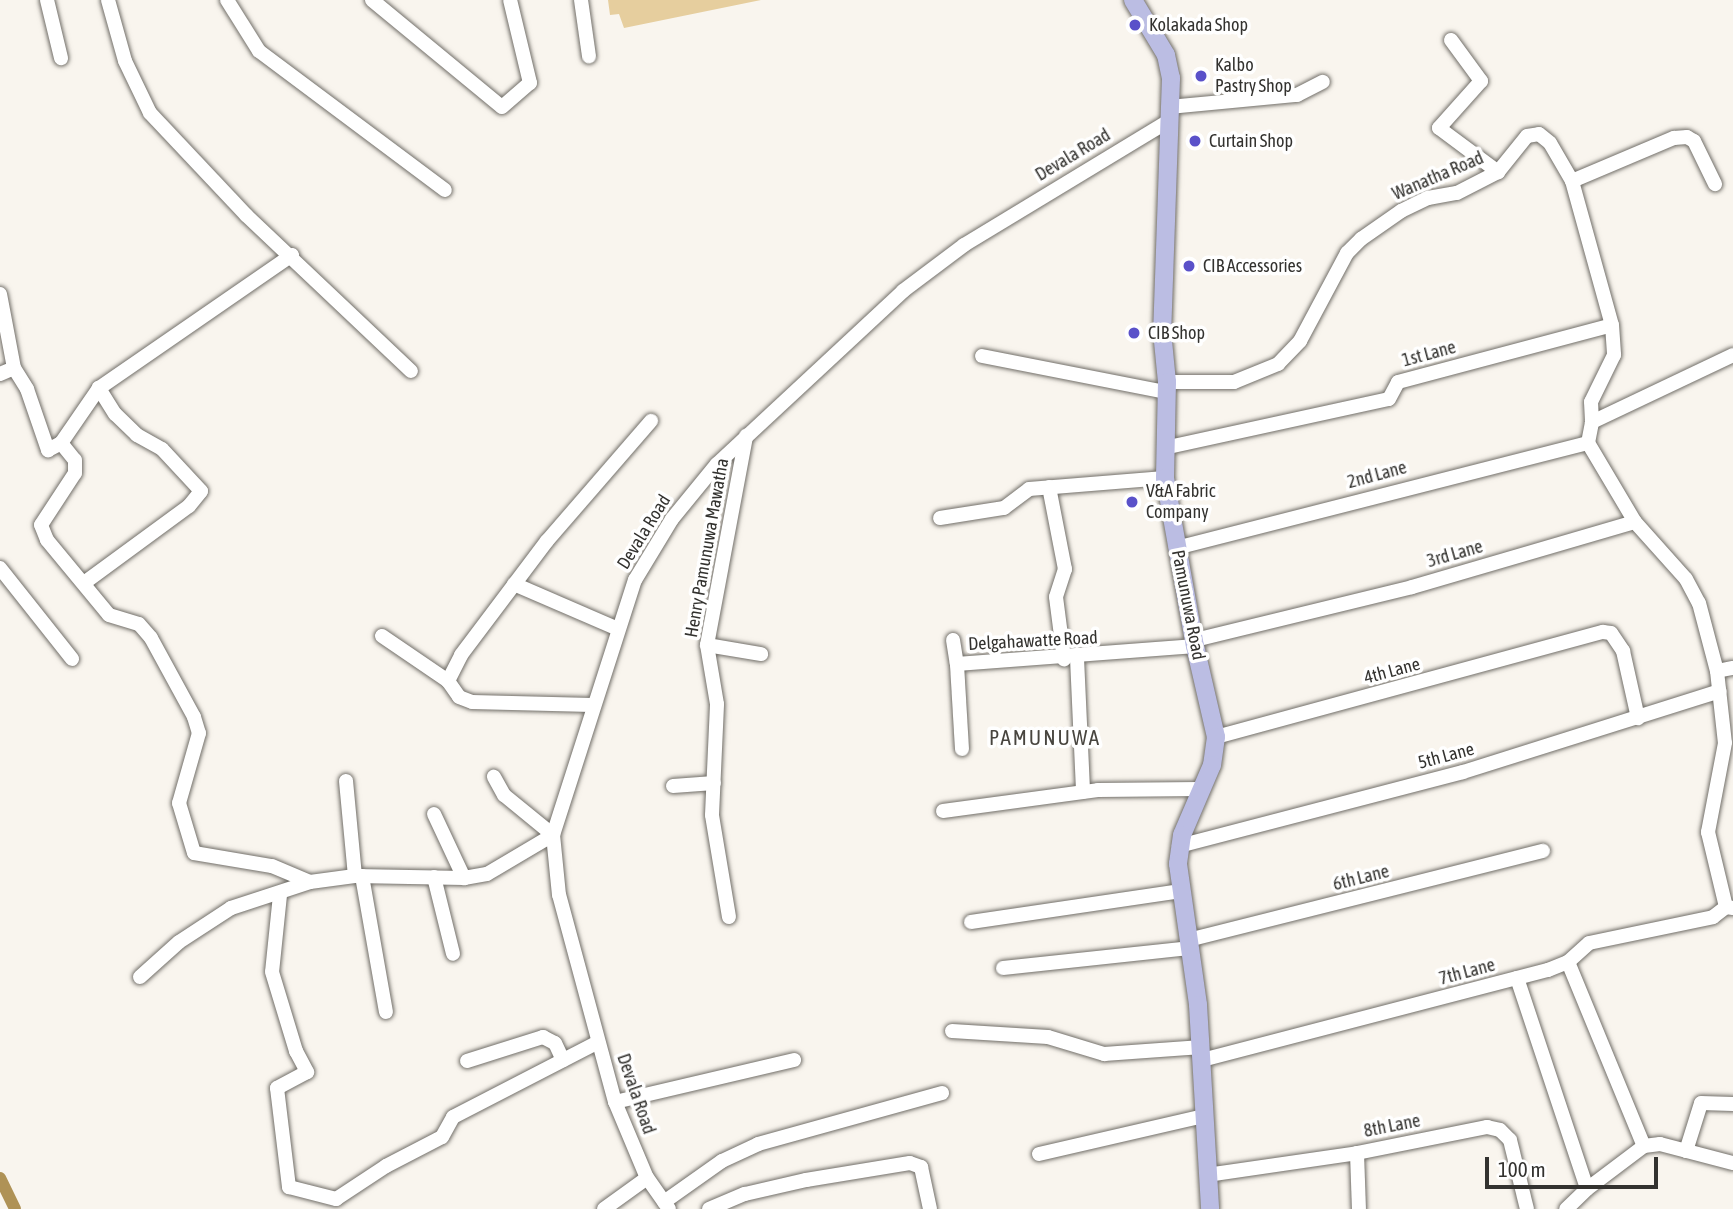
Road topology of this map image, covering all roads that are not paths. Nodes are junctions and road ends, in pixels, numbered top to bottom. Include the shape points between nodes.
1 (47, 0) edge
2 (108, 0) edge
3 (226, 0) edge
4 (372, 0) edge
5 (510, 0) edge
6 (581, 0) edge
7 (1133, 0) edge
8 (1451, 40) dead end
9 (589, 57) dead end
10 (61, 58) dead end
11 (1323, 82) dead end
12 (1169, 114) junction
13 (1498, 172) junction
14 (1572, 181) junction
15 (1714, 184) dead end
16 (445, 190) dead end
17 (292, 255) junction
18 (0, 294) edge
19 (3, 310) edge
20 (1612, 325) junction
21 (1733, 355) edge
22 (982, 356) dead end
23 (411, 370) dead end
24 (7, 371) edge
25 (1167, 387) junction
26 (99, 388) junction
27 (651, 421) dead end
28 (1592, 422) junction
29 (746, 436) junction
30 (61, 443) junction
31 (1588, 443) junction
32 (1164, 448) junction
33 (1166, 478) junction
34 (1049, 487) junction
35 (940, 519) dead end
36 (1635, 522) junction
37 (1176, 548) junction
38 (0, 568) edge
39 (84, 583) junction
40 (514, 584) junction
41 (618, 629) junction
42 (382, 636) dead end
43 (953, 640) dead end
44 (1195, 643) junction
45 (707, 645) junction
46 (761, 654) dead end
47 (72, 659) dead end
48 (1070, 659) junction
49 (957, 664) junction
50 (1733, 668) edge
51 (1717, 671) junction
52 (448, 681) junction
53 (1720, 691) junction
54 (593, 705) junction
55 (1638, 718) junction
56 (1216, 737) junction
57 (962, 749) dead end
58 (494, 777) dead end
59 (346, 781) dead end
60 (714, 783) junction
61 (673, 786) dead end
62 (1200, 789) junction
63 (1083, 792) junction
64 (943, 811) dead end
65 (434, 814) dead end
66 (553, 835) junction
67 (1179, 846) junction
68 (1543, 852) dead end
69 (359, 876) junction
70 (434, 877) junction
71 (464, 878) junction
72 (310, 882) junction
73 (1181, 891) junction
74 (280, 895) junction
75 (1729, 908) edge
76 (729, 917) dead end
77 (971, 922) dead end
78 (1189, 944) junction
79 (453, 954) dead end
80 (1568, 962) junction
81 (1003, 968) dead end
82 (139, 977) dead end
83 (1517, 978) junction
84 (386, 1012) dead end
85 (952, 1031) dead end
86 (598, 1042) junction
87 (1202, 1054) junction
88 (563, 1060) junction
89 (794, 1060) dead end
90 (467, 1061) dead end
91 (942, 1093) dead end
92 (615, 1102) junction
93 (1733, 1104) edge
94 (1203, 1116) junction
95 (1644, 1146) junction
96 (1686, 1152) junction
97 (1357, 1153) junction
98 (1039, 1154) dead end
99 (1733, 1163) edge
100 (1208, 1175) junction
101 (647, 1178) junction
102 (1587, 1189) junction
103 (666, 1205) edge
104 (604, 1209) edge
105 (709, 1209) edge
106 (930, 1209) edge
107 (1208, 1209) edge
108 (1359, 1209) edge
109 (1527, 1209) edge
110 (1566, 1209) edge

1 - 10 street
2 - 17 street via 125,61 150,113 246,215
3 - 16 street via 259,51
4 - 5 street via 502,107 530,83
6 - 9 street
7 - 12 main road, Pamunuwa Road via 1166,55 1171,78
8 - 13 street via 1480,80 1438,128
11 - 12 street via 1297,95
12 - 25 main road, Pamunuwa Road via 1162,331
12 - 29 street, Devala Road via 930,269
13 - 14 street, Wanatha Road via 1527,136 1539,134 1550,143
13 - 25 street, Wanatha Road via 1457,193 1410,206 1361,239 1347,253 1300,341 1278,364 1234,382
14 - 15 street via 1674,138 1687,137 1694,142
14 - 20 street, Wanatha Road
17 - 23 street
17 - 26 street
18 - 19 street
19 - 24 street
20 - 28 street via 1614,355 1591,402
20 - 32 street, 1st Lane via 1398,382 1389,399
21 - 28 street
22 - 25 street, Wanatha Road
24 - 30 street via 27,389 48,450
25 - 32 main road, Pamunuwa Road
26 - 30 street
26 - 39 street via 115,414 137,435 162,449 201,491 189,506
27 - 40 street
28 - 31 street
29 - 41 street, Devala Road via 701,482 653,548
29 - 45 street, Henry Pamunuwa Mawatha
30 - 39 street via 75,460 75,473 41,525 47,540
31 - 36 street
31 - 37 street, 2nd Lane
32 - 33 main road, Pamunuwa Road
33 - 34 street
33 - 37 main road, Pamunuwa Road
34 - 35 street via 1029,489 1004,508
34 - 48 street via 1065,569 1056,597
36 - 44 street, 3rd Lane via 1412,587
36 - 51 street via 1686,579 1699,603
37 - 44 main road, Pamunuwa Road
38 - 47 street
39 - 72 street via 112,618 139,624 194,717 199,733 179,803 190,848 201,857 272,866
40 - 41 street
40 - 52 street via 461,655
41 - 54 street, Devala Road
42 - 52 street
43 - 49 street
44 - 48 street, Delgahawatte Road
44 - 56 main road, Pamunuwa Road
45 - 46 street
45 - 60 street, Henry Pamunuwa Mawatha via 717,704
48 - 49 street, Delgahawatte Road
48 - 63 street
49 - 57 street, Delgahawatte Road
50 - 51 street
51 - 53 street
52 - 54 street via 459,697 472,702
53 - 55 street, 5th Lane
53 - 75 street via 1725,743 1708,832
54 - 66 street, Devala Road
55 - 56 street, 4th Lane via 1623,651 1611,633 1577,638
55 - 67 street, 5th Lane via 1463,772
56 - 62 main road, Pamunuwa Road via 1212,765
58 - 66 street via 503,795
59 - 69 street
60 - 61 street
60 - 76 street, Henry Pamunuwa Mawatha via 712,815
62 - 63 street via 1157,786
62 - 67 main road, Pamunuwa Road
63 - 64 street
65 - 71 street
66 - 71 street via 487,874
66 - 86 street, Devala Road via 559,895
67 - 73 main road, Pamunuwa Road
68 - 78 street, 6th Lane
69 - 70 street
69 - 72 street
69 - 84 street
70 - 71 street
70 - 79 street
72 - 74 street
73 - 77 street
73 - 78 main road, Pamunuwa Road
74 - 82 street via 231,908 178,942
74 - 88 street via 272,972 307,1072 277,1088 289,1187 336,1199 442,1137 453,1117
75 - 80 street, 7th Lane via 1713,917 1589,943
78 - 81 street, 6th Lane
78 - 87 main road, Pamunuwa Road
80 - 83 street, 7th Lane
80 - 95 street
83 - 87 street, 7th Lane
83 - 102 street
85 - 87 street, 7th Lane via 1048,1037 1104,1054
86 - 88 street
86 - 92 street, Devala Road
87 - 94 main road, Pamunuwa Road
88 - 90 street via 555,1043 543,1037
89 - 92 street
91 - 103 street via 758,1144 722,1161
92 - 101 street, Devala Road
93 - 96 street via 1701,1103
94 - 98 street
94 - 100 main road, Pamunuwa Road
95 - 96 street
95 - 102 street
96 - 99 street
97 - 100 street, 8th Lane
97 - 108 street
97 - 109 street, 8th Lane via 1487,1127 1500,1130 1510,1140
100 - 107 main road, Pamunuwa Road
101 - 103 street, Devala Road
101 - 104 street
102 - 110 street
105 - 106 street via 745,1194 806,1180 910,1163 921,1167

